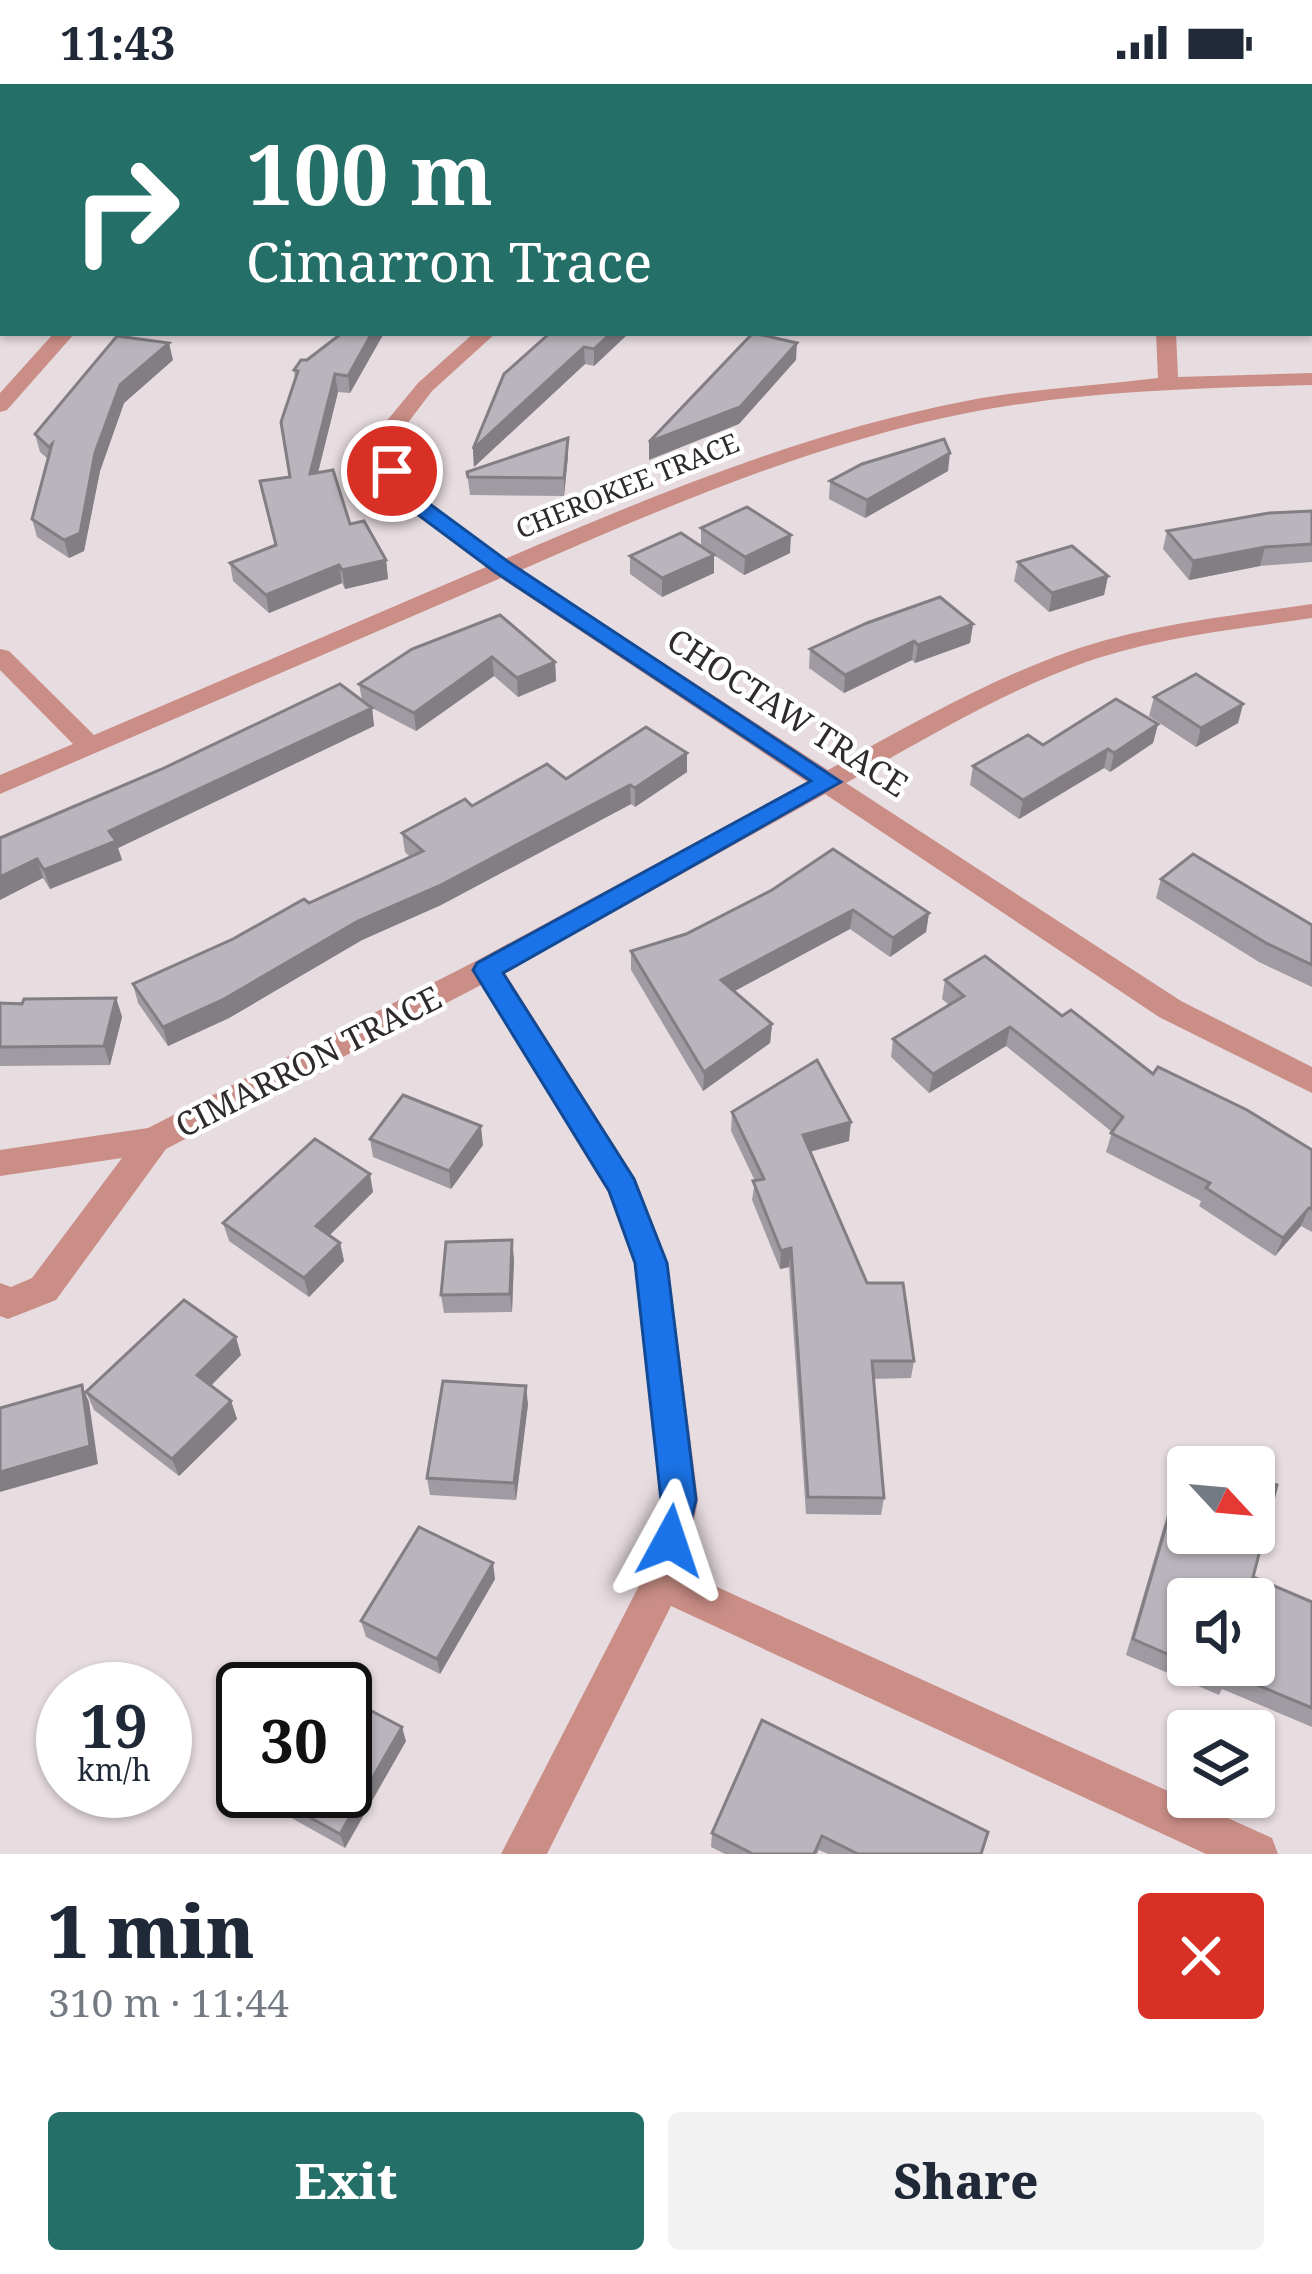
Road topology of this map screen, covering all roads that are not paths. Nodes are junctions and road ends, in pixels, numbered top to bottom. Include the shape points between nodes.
1 (62, 336) edge
2 (483, 336) edge
3 (1166, 336) edge
4 (1312, 379) edge
5 (1168, 383) junction
6 (0, 406) edge
7 (502, 568) junction
8 (1312, 611) edge
9 (0, 656) edge
10 (90, 746) junction
11 (829, 782) junction
12 (0, 785) edge
13 (487, 970) junction
14 (1312, 1081) edge
15 (154, 1141) junction
16 (0, 1163) edge
17 (0, 1298) edge
18 (662, 1582) junction
19 (523, 1854) edge
20 (1256, 1854) edge

1 - 6 street
2 - 7 street, CHOCTAW TRACE via 397,422 392,471 416,504
3 - 5 street
4 - 5 street, CHEROKEE TRACE
5 - 7 street, CHEROKEE TRACE via 968,407 891,425 686,490
7 - 10 street, CHEROKEE TRACE
7 - 11 street, CHOCTAW TRACE
8 - 11 street, CIMARRON TRACE via 1177,631 1077,657 956,711
9 - 10 street
10 - 12 street, CHEROKEE TRACE
11 - 13 street, CIMARRON TRACE
11 - 14 street, CHOCTAW TRACE via 1170,1009
13 - 15 street, CIMARRON TRACE
13 - 18 street via 623,1188 651,1263 679,1500
15 - 16 street, CIMARRON TRACE
15 - 17 street, CIMARRON TRACE via 44,1288 8,1304
18 - 19 street
18 - 20 street

